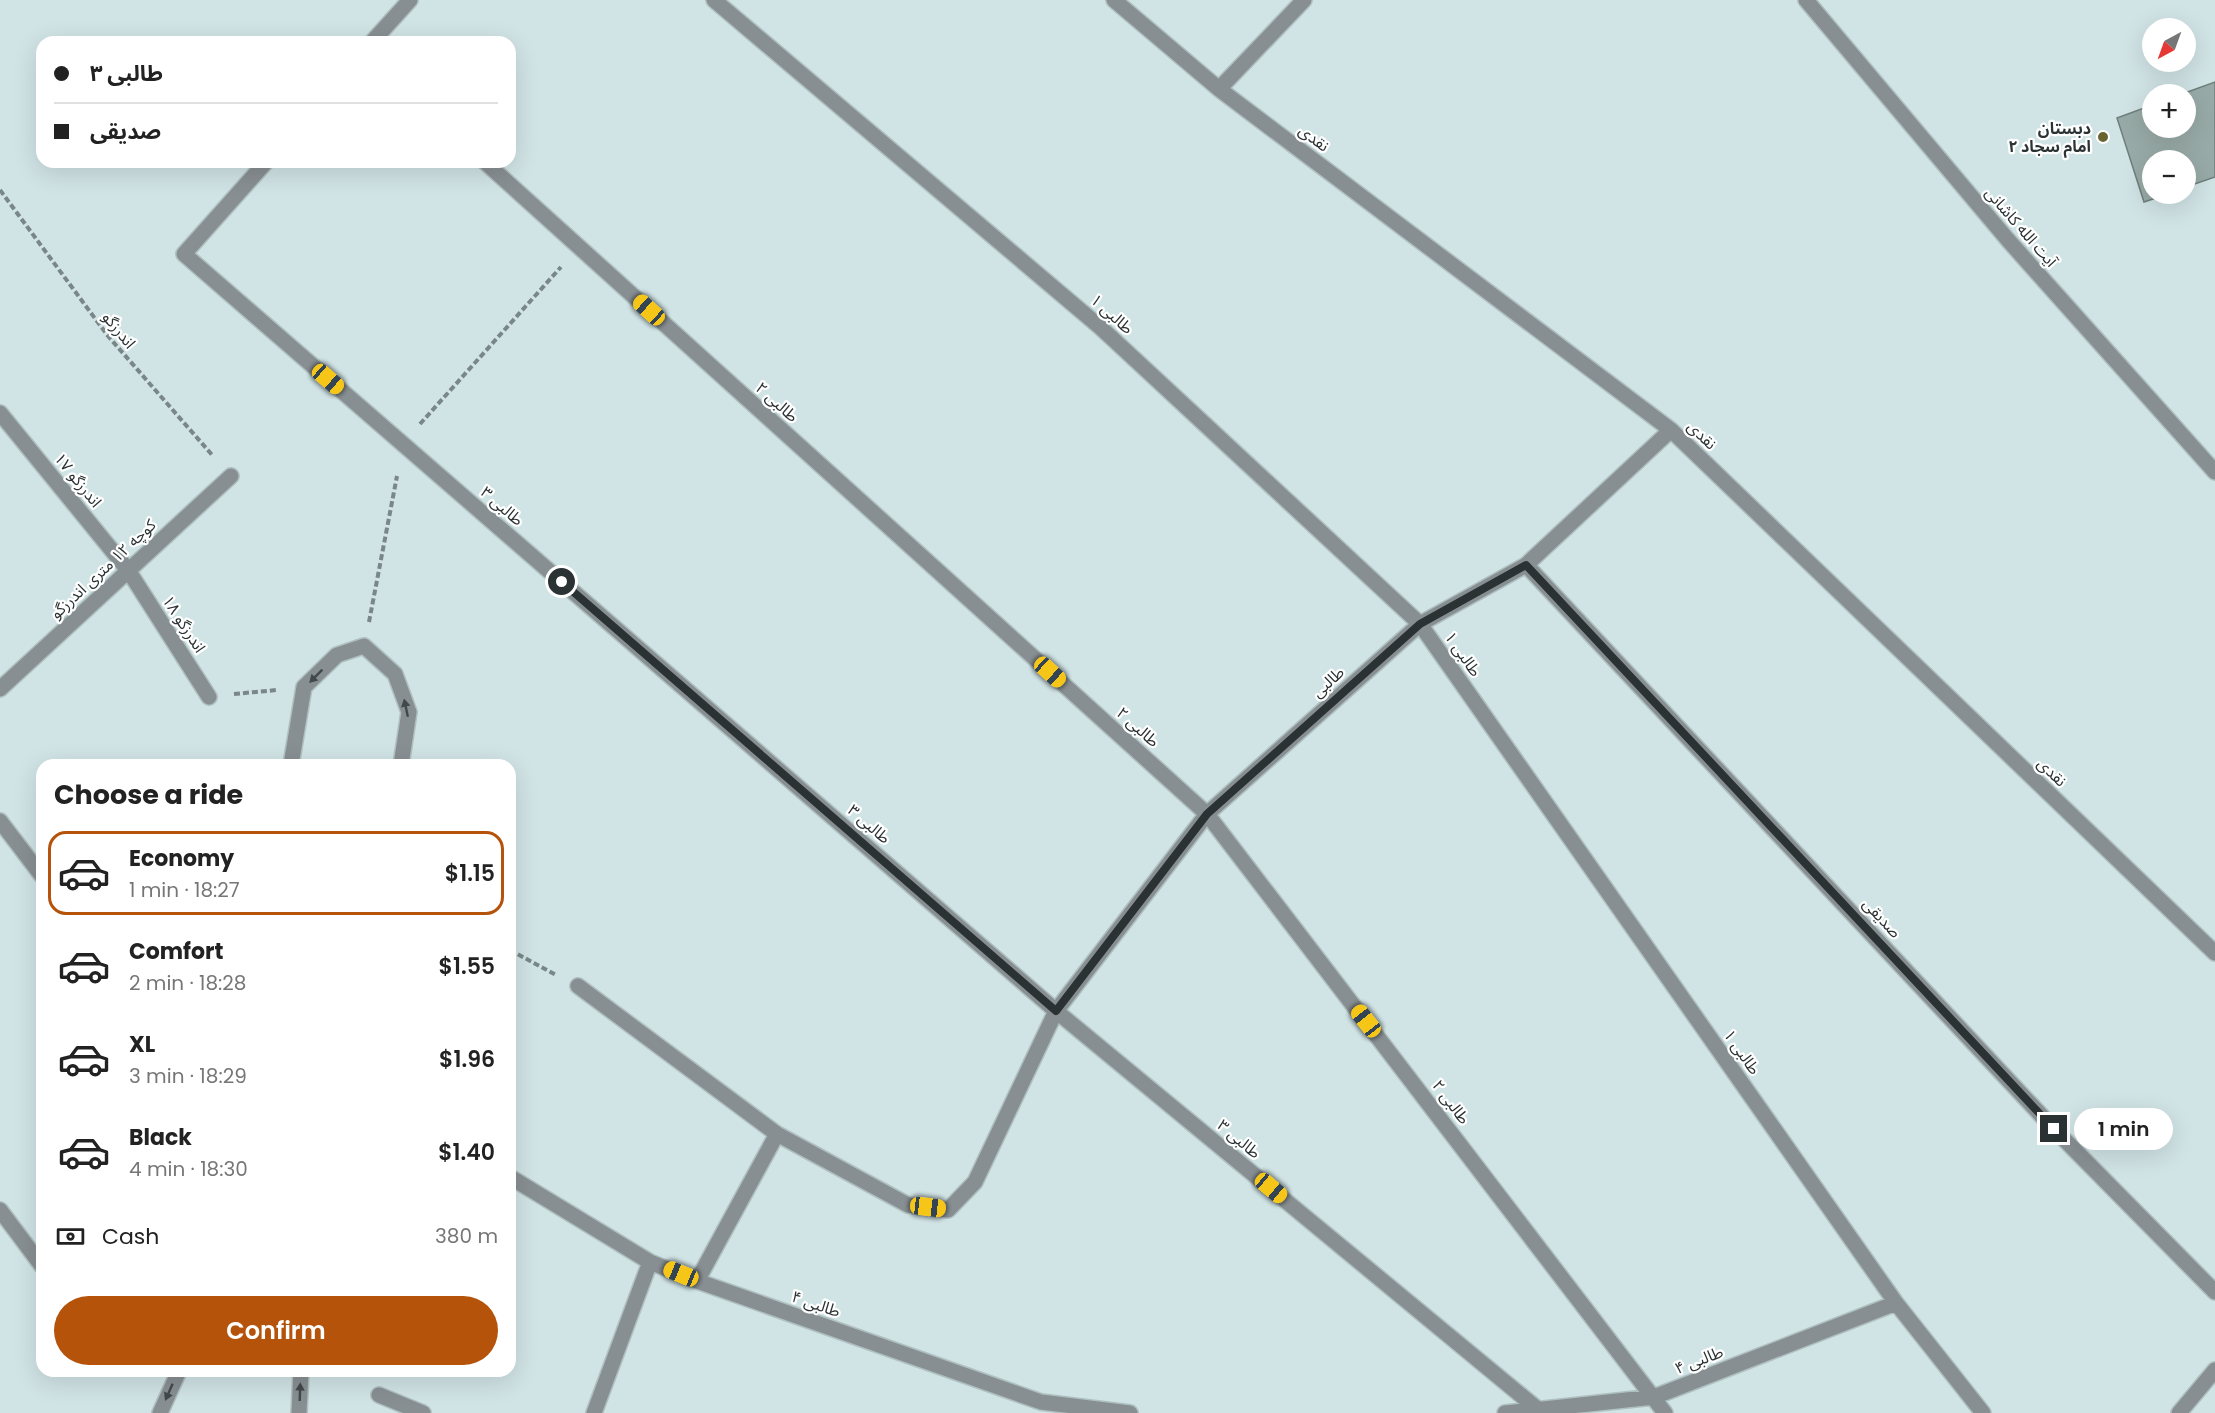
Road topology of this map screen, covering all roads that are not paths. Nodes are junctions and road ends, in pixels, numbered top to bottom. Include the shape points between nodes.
1 (410, 0) edge
2 (714, 0) edge
3 (1114, 0) edge
4 (1304, 0) edge
5 (1806, 0) edge
6 (377, 36) edge
7 (1219, 89) junction
8 (261, 168) edge
9 (492, 168) edge
10 (0, 413) edge
11 (1671, 430) junction
12 (2215, 472) edge
13 (231, 476) road end
14 (1526, 565) junction
15 (128, 570) junction
16 (1420, 624) junction
17 (0, 689) edge
18 (209, 697) road end
19 (292, 759) edge
20 (402, 759) edge
21 (1207, 814) junction
22 (0, 820) edge
23 (36, 868) edge
24 (2215, 953) edge
25 (578, 986) road end
26 (1056, 1011) junction
27 (777, 1134) junction
28 (516, 1181) edge
29 (0, 1210) edge
30 (36, 1258) edge
31 (650, 1262) junction
32 (697, 1281) junction
33 (2215, 1292) edge
34 (1896, 1303) junction
35 (2215, 1370) edge
36 (176, 1377) edge
37 (301, 1377) edge
38 (379, 1395) dead end
39 (1654, 1397) junction
40 (1041, 1407) edge
41 (1540, 1410) junction
42 (160, 1413) edge
43 (299, 1413) edge
44 (423, 1413) edge
45 (594, 1413) edge
46 (1130, 1413) edge
47 (1505, 1413) edge
48 (1655, 1413) edge
49 (1665, 1413) edge
50 (1983, 1413) edge
51 (2179, 1413) edge

1 - 6 street
2 - 16 street, طالبی ۱ via 1100,327
3 - 7 street, نقدی
4 - 7 street
5 - 12 street, آیت الله کاشانی via 2008,240
7 - 11 street, نقدی
8 - 26 street, طالبی ۳ via 184,254
9 - 21 street, طالبی ۲
10 - 15 street, اندرزگو ۱۷
11 - 14 street, طالبی
11 - 24 street, نقدی
13 - 15 street, کوچه ۱۲ متری اندرزگو
14 - 16 street, طالبی
14 - 33 street, صدیقی via 2046,1121
15 - 17 street, کوچه ۱۲ متری اندرزگو
15 - 18 street, اندرزگو ۱۸
16 - 21 street, طالبی
16 - 34 street, طالبی ۱
20 -> 19 street via 409,712 395,674 364,646 337,655 304,687
21 - 26 street, طالبی
21 - 39 street, طالبی ۲
22 - 23 street
25 - 27 street
26 - 27 street, طالبی via 975,1182 948,1210 908,1204
26 - 41 street, طالبی ۳
27 - 32 street
28 - 31 street, طالبی ۴
29 - 30 street
31 - 32 street, طالبی ۴
31 - 45 street
32 - 40 street, طالبی ۴
34 - 39 street, طالبی ۴
34 - 50 street, طالبی ۱
35 - 51 street
36 -> 42 street
43 -> 37 street
38 - 44 street
39 - 41 street, طالبی ۴
39 - 48 street
39 - 49 street, طالبی ۲
40 - 46 street, طالبی ۴
41 - 47 street, طالبی ۴

